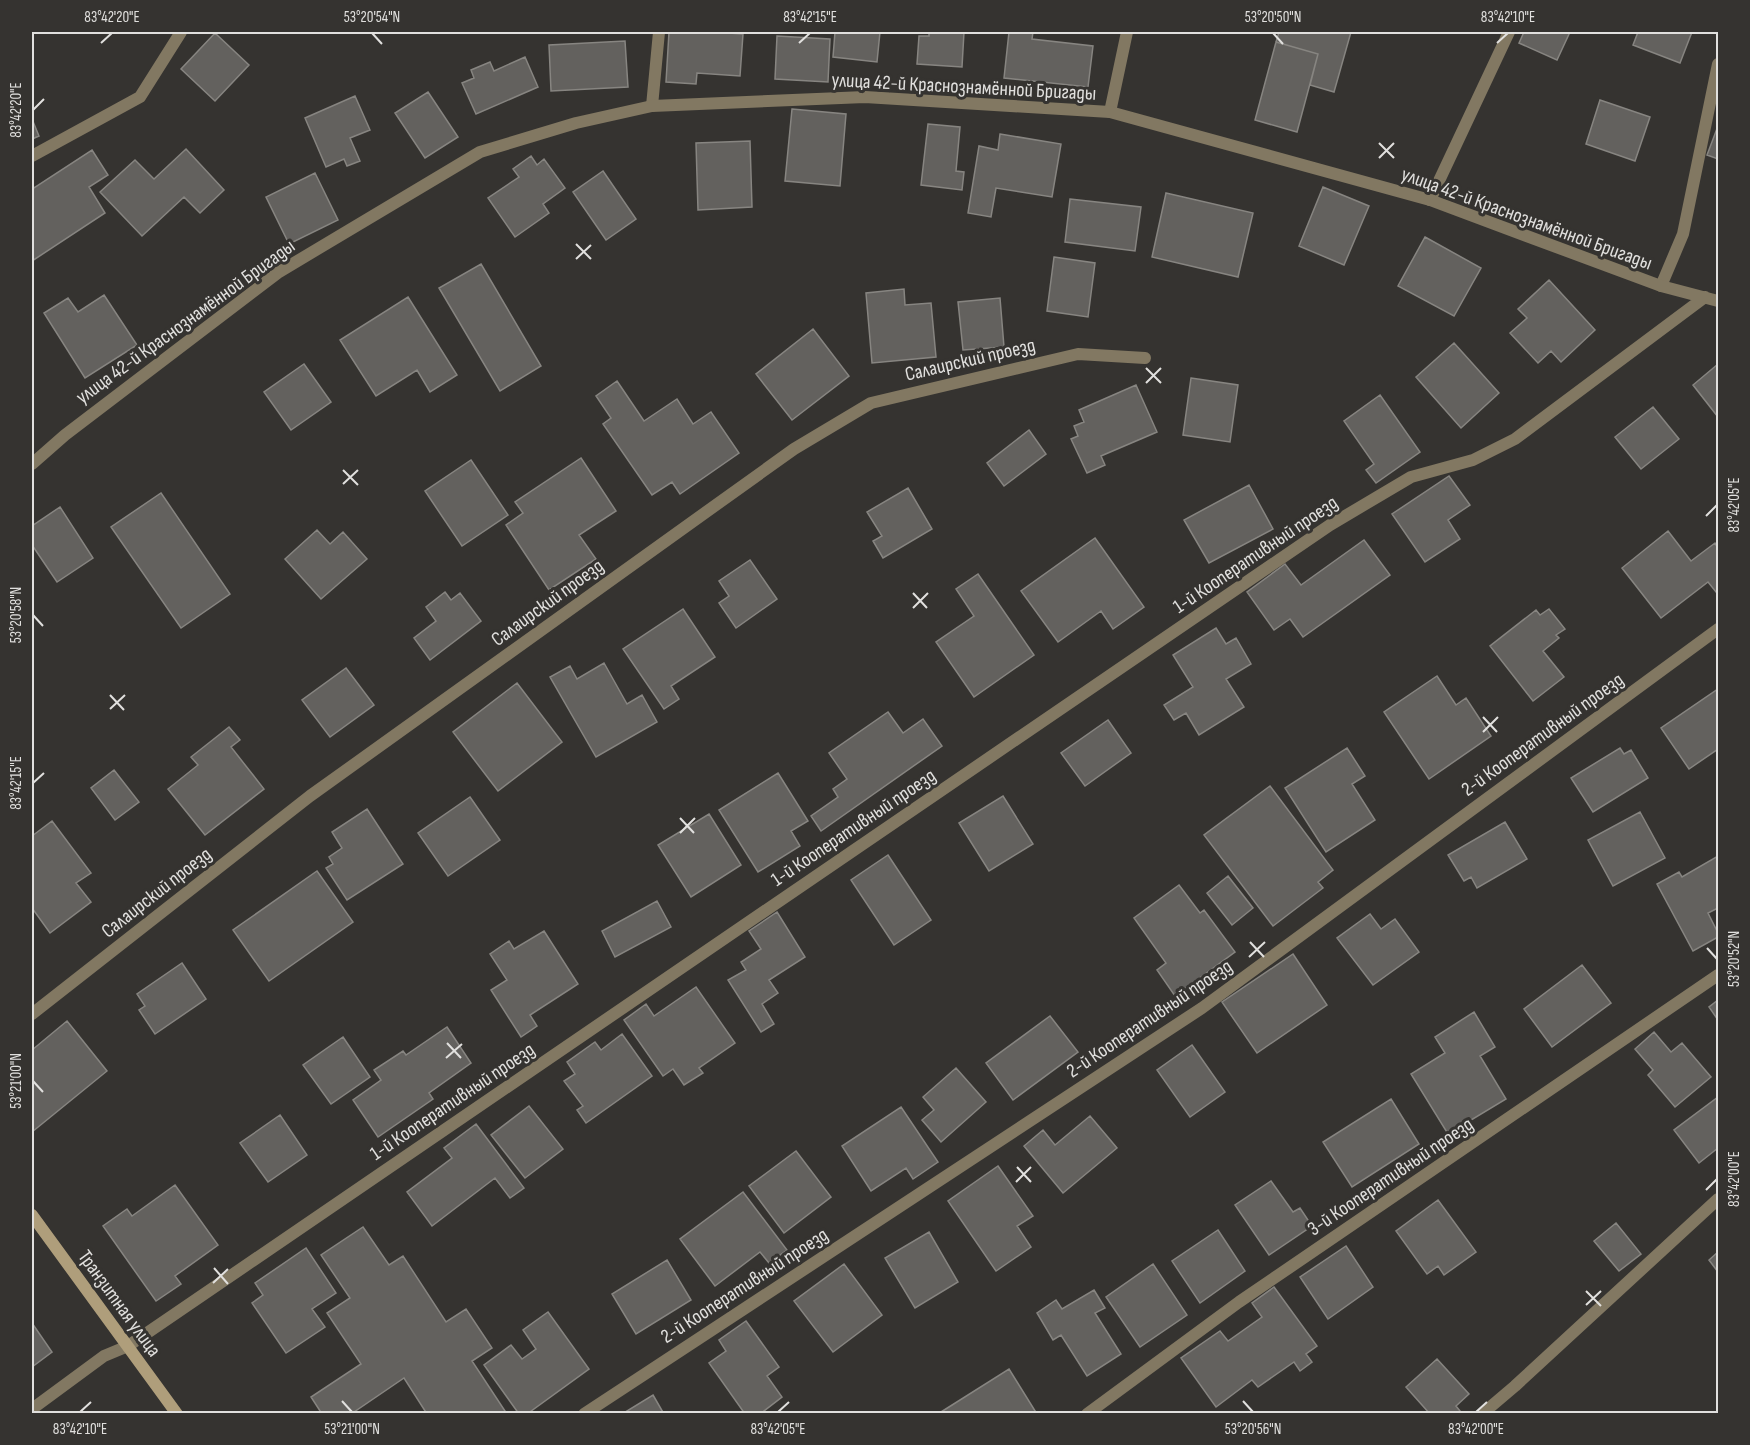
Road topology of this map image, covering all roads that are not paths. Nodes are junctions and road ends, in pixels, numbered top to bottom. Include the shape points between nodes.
1 (181, 32) edge
2 (659, 32) edge
3 (1127, 32) edge
4 (1509, 32) edge
5 (1719, 64) edge
6 (652, 106) junction
7 (1110, 112) junction
8 (32, 156) edge
9 (1430, 200) junction
10 (1661, 286) junction
11 (1705, 297) junction
12 (1719, 301) edge
13 (1144, 358) dead end
14 (32, 464) edge
15 (1719, 629) edge
16 (1719, 975) edge
17 (32, 1014) edge
18 (1719, 1199) edge
19 (32, 1215) edge
20 (128, 1346) junction
21 (32, 1409) edge
22 (177, 1413) edge
23 (584, 1413) edge
24 (1087, 1413) edge
25 (1482, 1413) edge

1 - 8 street via 140,97
2 - 6 street
3 - 7 street
4 - 9 street
5 - 10 street via 1683,234
6 - 7 street, улица 42-й Краснознамённой Бригады via 865,97
6 - 14 street, улица 42-й Краснознамённой Бригады via 576,123 480,152 279,272
7 - 9 street, улица 42-й Краснознамённой Бригады
9 - 10 street, улица 42-й Краснознамённой Бригады
10 - 11 street, улица 42-й Краснознамённой Бригады
11 - 12 street, улица 42-й Краснознамённой Бригады
11 - 20 street, 1-й Кооперативный проезд via 1515,439 1473,460 1411,477 1330,525
13 - 17 street, Салаирский проезд via 1078,354 871,402 794,449 310,796
15 - 23 street, 2-й Кооперативный проезд via 1203,1008
16 - 24 street, 3-й Кооперативный проезд via 1239,1302
18 - 25 street
19 - 20 street, Транзитная улица
20 - 21 street, 1-й Кооперативный проезд via 104,1356
20 - 22 street, Транзитная улица

